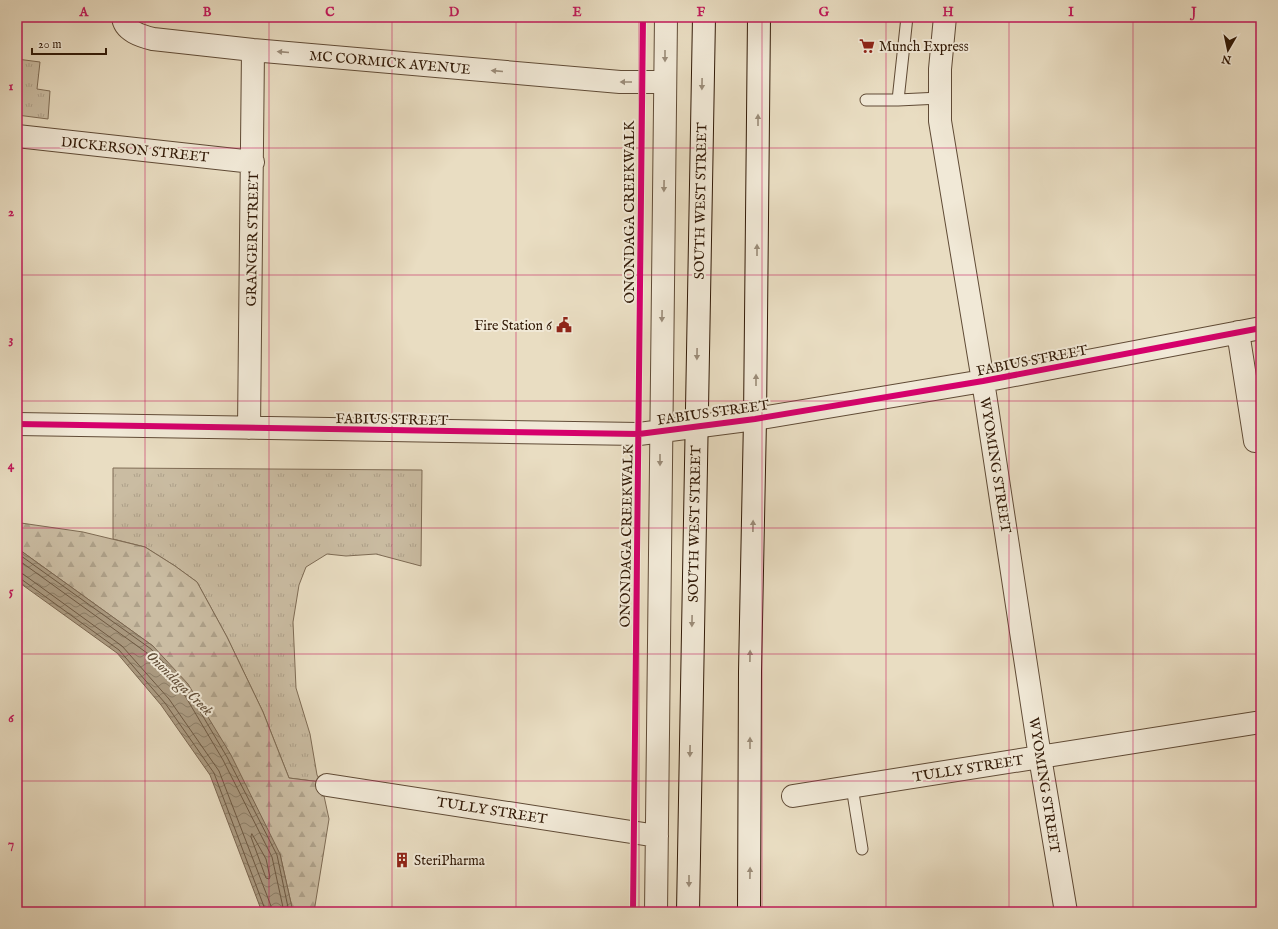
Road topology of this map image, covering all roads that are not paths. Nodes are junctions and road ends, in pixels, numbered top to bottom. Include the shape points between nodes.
1 (666, 17) edge
2 (704, 17) edge
3 (759, 17) edge
4 (907, 17) edge
5 (945, 17) edge
6 (123, 18) edge
7 (253, 50) junction
8 (665, 82) junction
9 (940, 98) junction
10 (866, 100) dead end
11 (898, 100) junction
12 (17, 136) edge
13 (253, 162) junction
14 (1261, 328) edge
15 (1238, 332) junction
16 (983, 381) junction
17 (755, 418) junction
18 (17, 424) edge
19 (249, 428) junction
20 (695, 428) junction
21 (660, 432) junction
22 (1255, 441) dead end
23 (1261, 722) edge
24 (1040, 757) junction
25 (327, 785) dead end
26 (852, 787) junction
27 (794, 796) dead end
28 (657, 836) junction
29 (862, 849) dead end
30 (656, 912) edge
31 (688, 912) edge
32 (749, 912) edge
33 (1066, 912) edge

1 -> 8 street
2 -> 20 street, SOUTH WEST STREET
17 -> 3 street
4 - 11 lane
5 - 9 street, WYOMING STREET
6 - 7 street, MC CORMICK AVENUE via 128,28 139,36
8 -> 7 street, MC CORMICK AVENUE via 620,82
7 - 13 street, GRANGER STREET
8 -> 21 street
9 - 11 lane
9 - 16 street, WYOMING STREET via 940,121
10 - 11 lane
12 - 13 street, DICKERSON STREET
13 - 19 street, GRANGER STREET
14 - 15 street, FABIUS STREET
15 - 16 street, FABIUS STREET
15 - 22 street
16 - 17 street, FABIUS STREET
16 - 24 street, WYOMING STREET
17 - 20 street, FABIUS STREET
32 -> 17 street via 750,664
18 - 19 street, FABIUS STREET
19 - 21 street, FABIUS STREET via 623,435
20 - 21 street, FABIUS STREET
20 -> 31 street, SOUTH WEST STREET
21 -> 28 street
23 - 24 street, TULLY STREET
24 - 26 street, TULLY STREET
24 - 33 street, WYOMING STREET
25 - 28 street, TULLY STREET
26 - 27 street, TULLY STREET
26 - 29 lane
28 - 30 street

